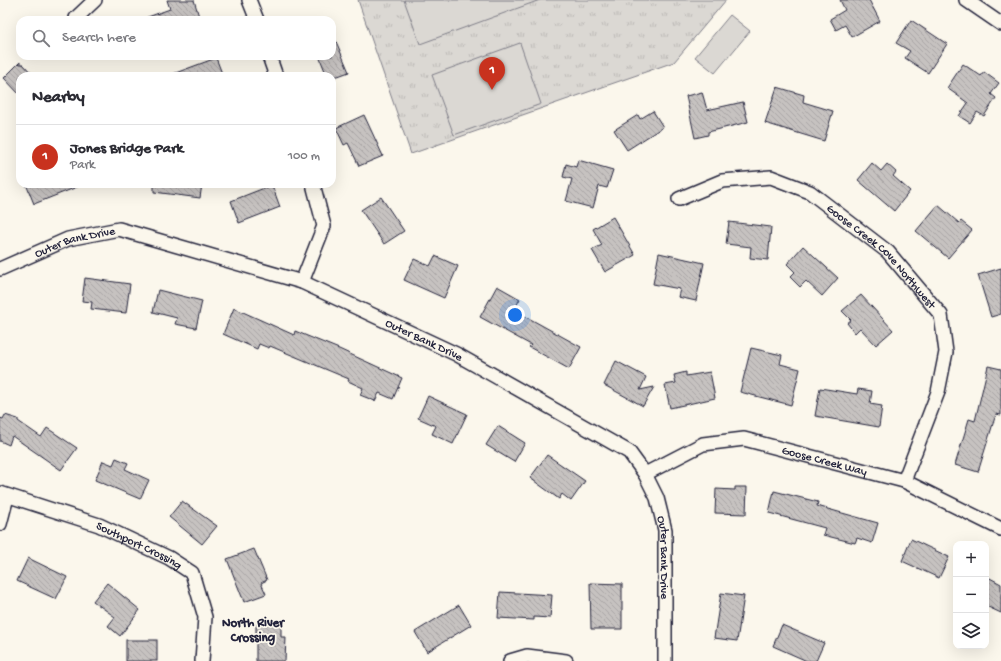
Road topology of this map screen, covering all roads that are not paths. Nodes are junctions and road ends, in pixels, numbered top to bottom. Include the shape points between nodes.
1 (94, 0) edge
2 (249, 0) edge
3 (966, 0) edge
4 (78, 16) edge
5 (255, 16) edge
6 (1001, 24) edge
7 (270, 60) edge
8 (275, 72) edge
9 (314, 188) edge
10 (679, 199) dead end
11 (0, 269) edge
12 (302, 282) junction
13 (644, 474) junction
14 (904, 481) junction
15 (4, 495) edge
16 (0, 524) edge
17 (1001, 529) edge
18 (202, 661) edge
19 (510, 661) edge
20 (566, 661) edge
21 (664, 661) edge

1 - 4 street
2 - 5 street
3 - 6 street
7 - 8 street
9 - 12 street via 324,226
10 - 14 street, Goose Creek Cove Northwest via 722,182 771,177 810,192 888,252 941,315 946,352 938,392
11 - 12 street, Outer Bank Drive via 68,239 119,229
12 - 13 street, Outer Bank Drive via 456,354 630,452
13 - 14 street, Goose Creek Way via 703,444 744,439
13 - 21 street, Outer Bank Drive via 656,498 665,530
14 - 17 street, Goose Creek Way
15 - 16 street
15 - 18 street, Southport Crossing via 99,525 169,558 192,573 205,617
19 - 20 street via 527,656

